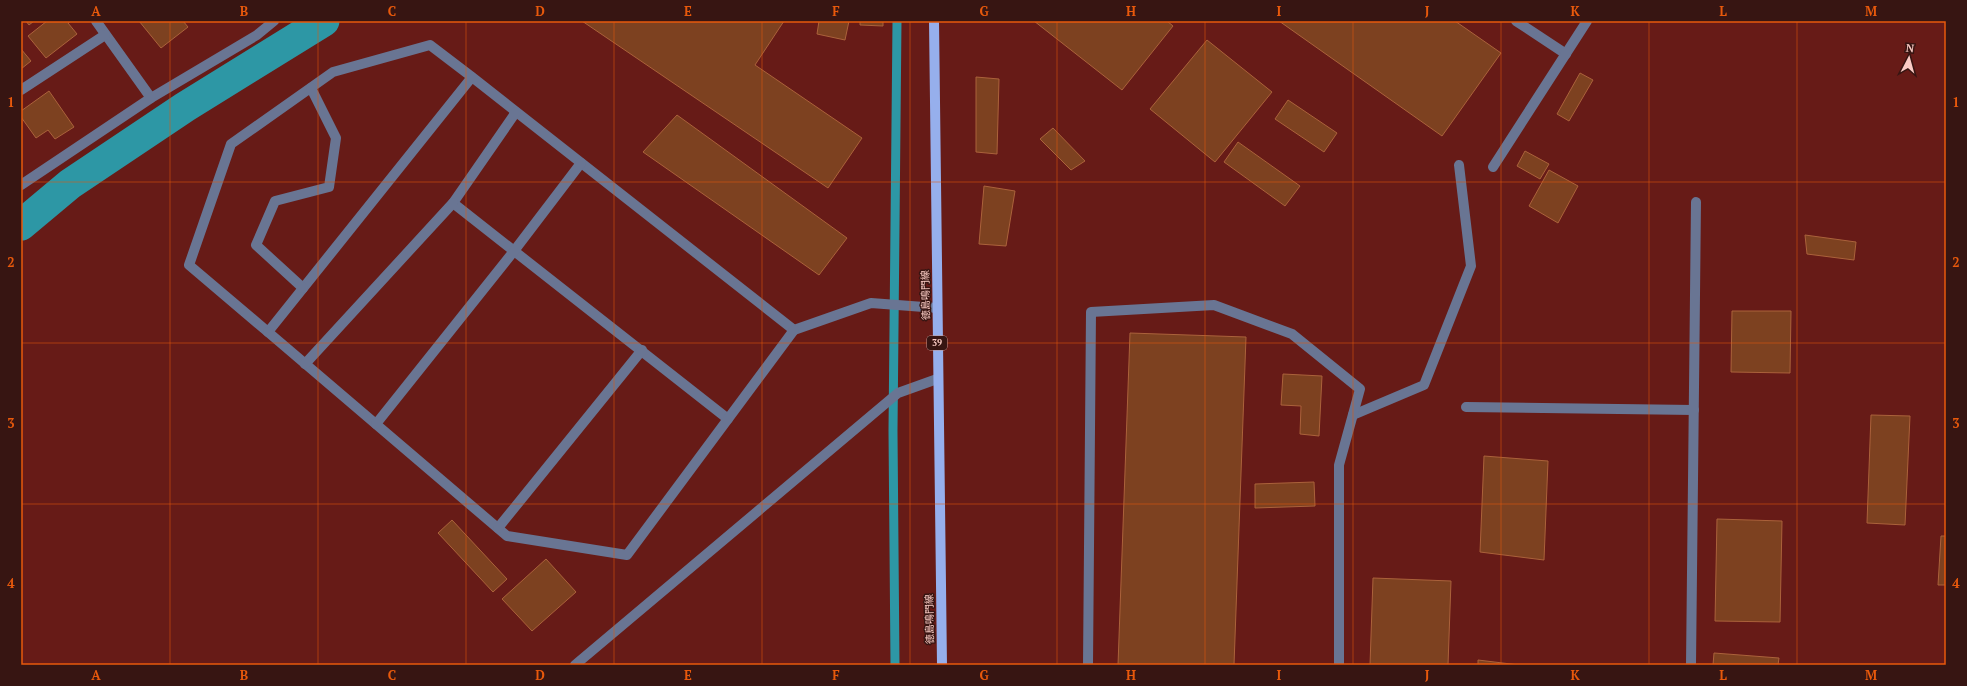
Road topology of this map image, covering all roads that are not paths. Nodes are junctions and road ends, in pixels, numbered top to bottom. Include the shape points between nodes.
1 (96, 21) edge
2 (274, 21) edge
3 (934, 21) edge
4 (1516, 21) edge
5 (1587, 21) edge
6 (105, 34) junction
7 (1566, 54) junction
8 (472, 77) junction
9 (311, 88) junction
10 (21, 90) edge
11 (150, 98) junction
12 (516, 112) junction
13 (581, 162) junction
14 (1459, 165) dead end
15 (1493, 166) dead end
16 (21, 185) edge
17 (1696, 202) dead end
18 (453, 203) junction
19 (514, 251) junction
20 (303, 288) junction
21 (937, 308) junction
22 (794, 330) junction
23 (268, 332) junction
24 (642, 350) junction
25 (305, 364) junction
26 (938, 379) junction
27 (1466, 407) dead end
28 (1694, 410) junction
29 (1353, 414) junction
30 (728, 418) junction
31 (376, 424) junction
32 (498, 528) junction
33 (575, 665) edge
34 (942, 665) edge
35 (1088, 665) edge
36 (1339, 665) edge
37 (1691, 665) edge

1 - 6 street
2 - 11 street via 256,35
3 - 21 main road, 徳島鳴門線 / 39
4 - 7 street
5 - 7 street
6 - 10 street
6 - 11 street
7 - 15 street
8 - 9 street via 430,45 333,72
8 - 12 street
8 - 20 street
9 - 20 street via 336,138 329,187 275,200 256,245
9 - 23 street via 231,144 189,265
11 - 16 street
12 - 13 street
12 - 18 street
13 - 19 street
13 - 22 street
14 - 29 street via 1471,266 1424,385
17 - 28 street
18 - 19 street
18 - 25 street
19 - 24 street
19 - 31 street
20 - 23 street
21 - 22 street via 871,303
21 - 26 main road, 徳島鳴門線 / 39
22 - 30 street
23 - 25 street
24 - 30 street
24 - 32 street
25 - 31 street
26 - 33 street via 898,393
26 - 34 main road, 徳島鳴門線 / 39
27 - 28 street
28 - 37 street
29 - 35 street via 1360,389 1292,334 1214,305 1091,312
29 - 36 street via 1339,465
30 - 32 street via 627,555 507,536
31 - 32 street

